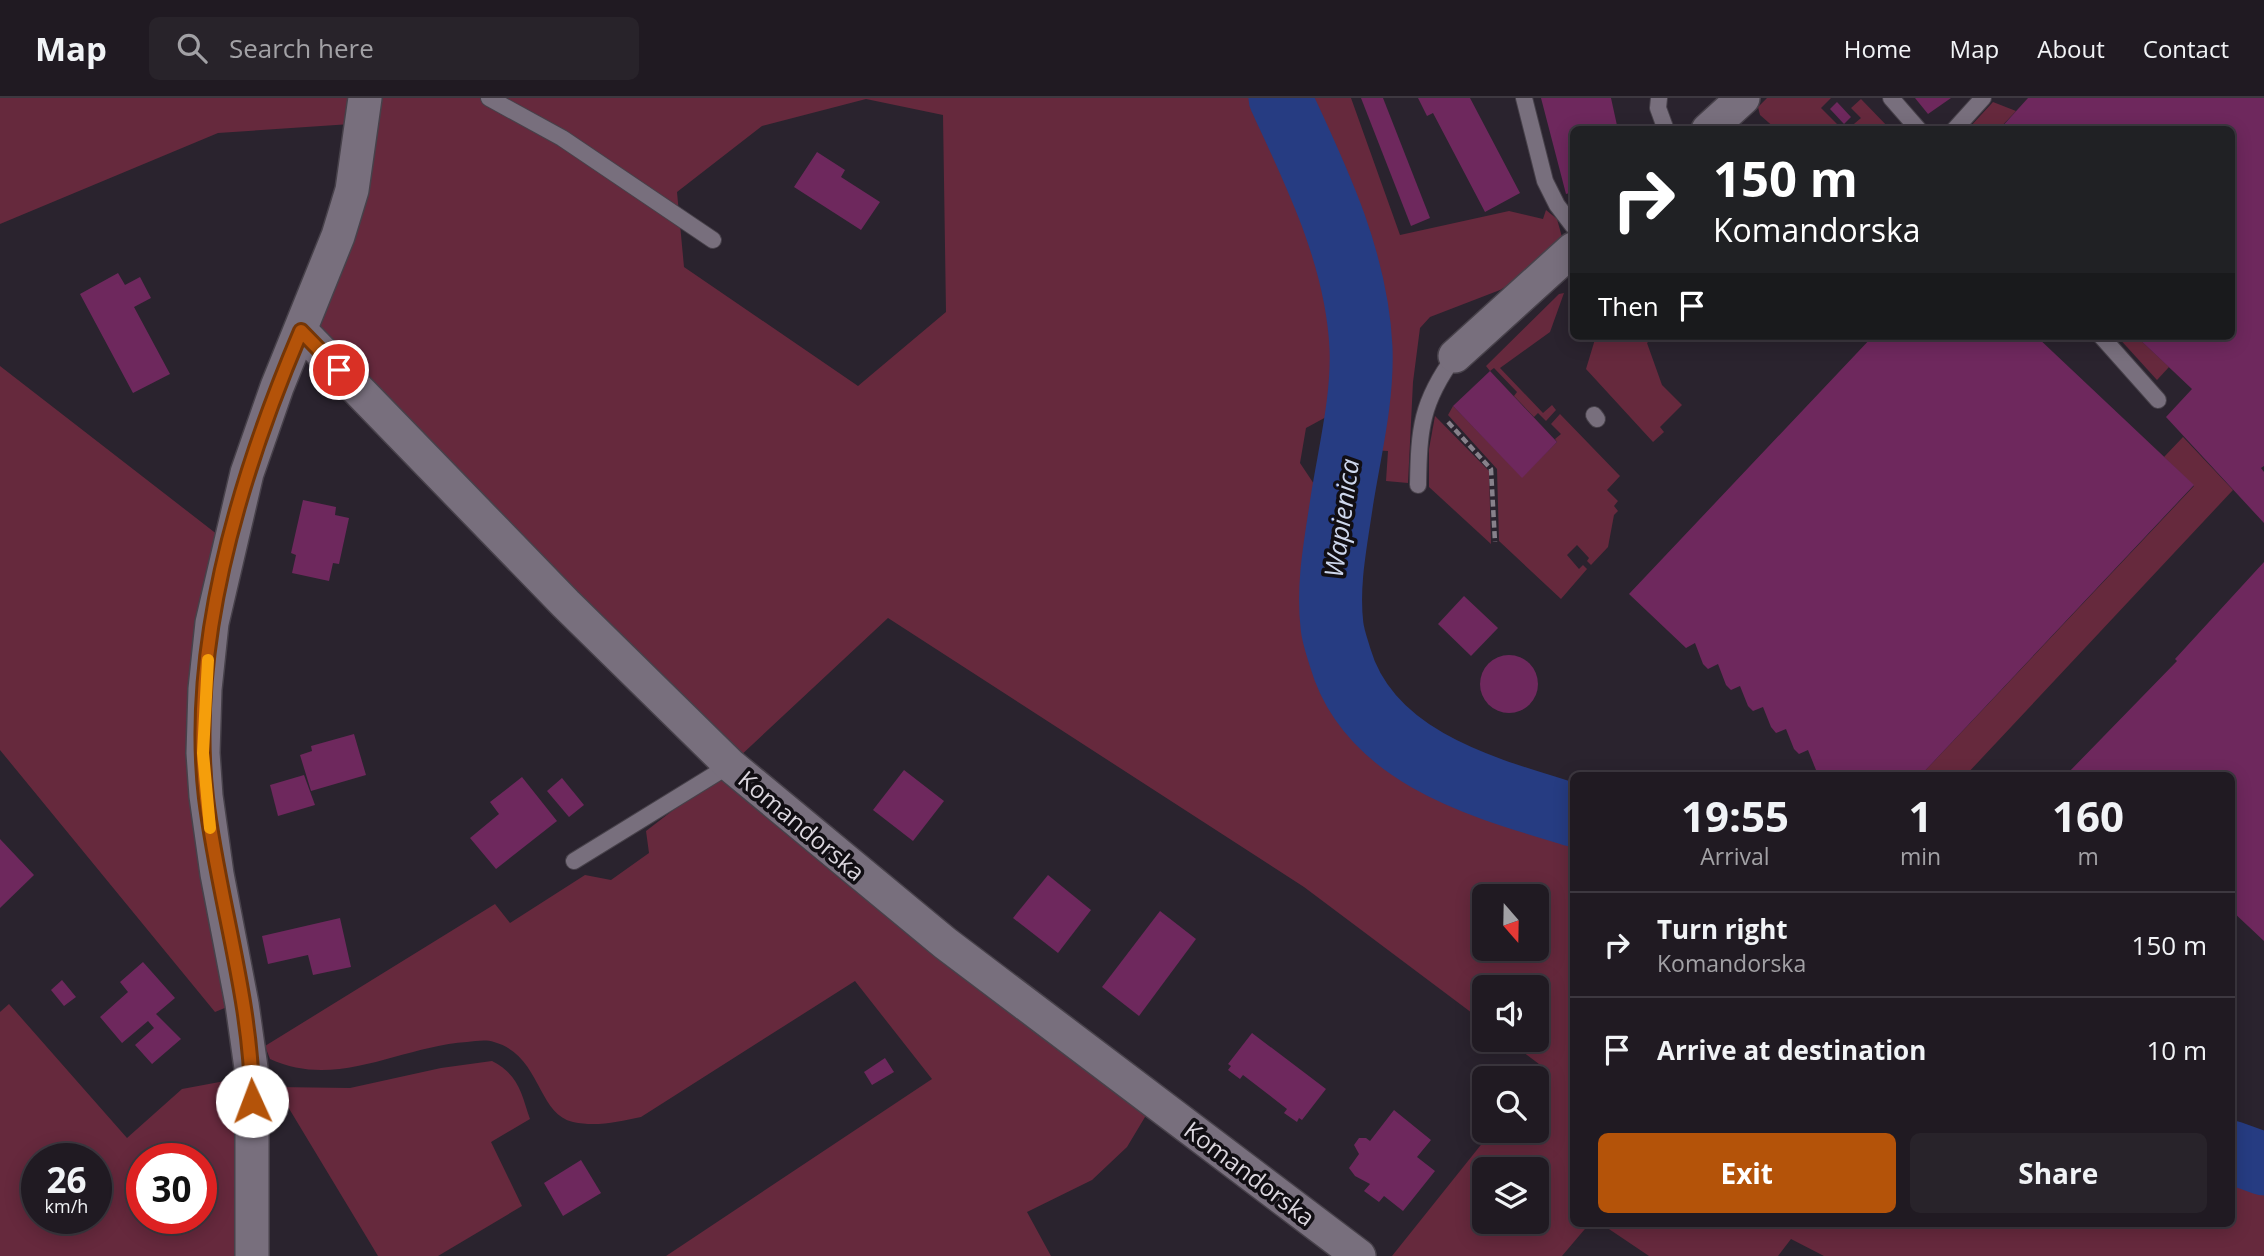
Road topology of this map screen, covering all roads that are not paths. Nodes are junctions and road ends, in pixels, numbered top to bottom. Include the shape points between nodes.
1 (365, 98) edge
2 (489, 98) edge
3 (1524, 98) edge
4 (1660, 98) edge
5 (1743, 98) edge
6 (1891, 98) edge
7 (1983, 98) edge
8 (1665, 126) edge
9 (1712, 126) edge
10 (1916, 126) edge
11 (1958, 126) edge
12 (1570, 222) edge
13 (713, 240) dead end
14 (1570, 252) edge
15 (301, 331) junction
16 (2105, 340) edge
17 (1455, 356) joint
18 (2158, 400) dead end
19 (1418, 485) dead end
20 (730, 765) junction
21 (574, 861) dead end
22 (252, 1256) edge
23 (1359, 1256) edge

1 - 15 street via 352,190
2 - 13 lane via 562,138
3 - 12 lane via 1545,181
4 - 8 lane via 1658,108
5 - 9 street
6 - 10 lane
7 - 11 lane
14 - 17 street
15 - 20 street, Komandorska
15 - 22 street via 247,473 212,623 205,689 206,796 252,1075
16 - 18 lane
17 - 19 lane via 1428,401
20 - 21 lane
20 - 23 street, Komandorska via 945,943

